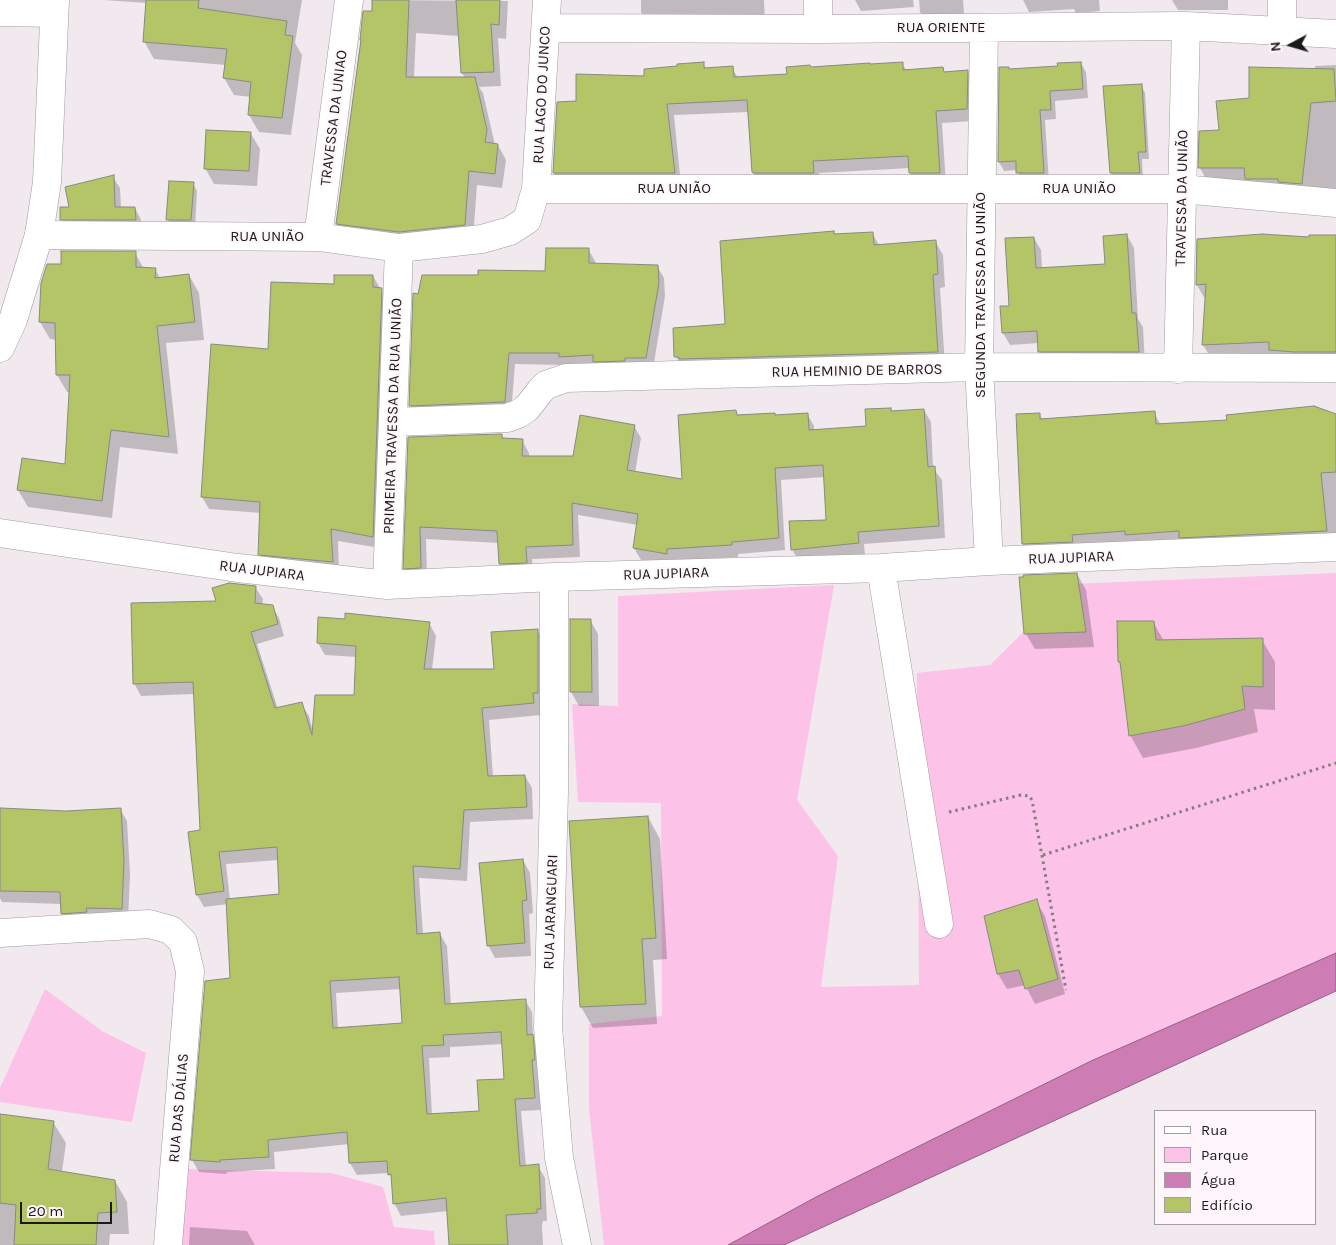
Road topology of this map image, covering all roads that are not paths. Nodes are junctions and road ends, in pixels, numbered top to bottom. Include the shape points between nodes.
1 (349, 0) edge
2 (547, 0) edge
3 (818, 0) edge
4 (1282, 0) edge
5 (54, 7) edge
6 (0, 12) edge
7 (1186, 26) junction
8 (546, 28) junction
9 (984, 28) junction
10 (818, 29) junction
11 (1282, 30) junction
12 (1336, 34) edge
13 (981, 188) junction
14 (536, 189) junction
15 (1182, 189) junction
16 (1336, 203) edge
17 (39, 235) junction
18 (318, 237) junction
19 (399, 248) junction
20 (0, 348) edge
21 (979, 368) junction
22 (1336, 368) edge
23 (1178, 369) junction
24 (393, 422) junction
25 (0, 532) edge
26 (1336, 547) edge
27 (990, 561) junction
28 (881, 568) junction
29 (554, 577) junction
30 (387, 585) junction
31 (939, 924) dead end
32 (0, 933) edge
33 (168, 1245) edge
34 (577, 1245) edge

1 - 18 street, TRAVESSA DA UNIAO
2 - 8 street, RUA LAGO DO JUNCO
3 - 10 street
4 - 11 street
5 - 6 street
5 - 17 street via 47,182
7 - 9 street, RUA ORIENTE
7 - 11 street, RUA ORIENTE
7 - 15 street, TRAVESSA DA UNIÃO
8 - 10 street, RUA ORIENTE
8 - 14 street, RUA LAGO DO JUNCO
9 - 10 street, RUA ORIENTE
9 - 13 street, SEGUNDA TRAVESSA DA UNIÃO
11 - 12 street, RUA ORIENTE
13 - 14 street, RUA UNIÃO
13 - 15 street, RUA UNIÃO
13 - 21 street, SEGUNDA TRAVESSA DA UNIÃO
14 - 19 street, RUA UNIÃO via 527,220 510,231 482,239
15 - 16 street, RUA UNIÃO
15 - 23 street, TRAVESSA DA UNIÃO
17 - 18 street, RUA UNIÃO
17 - 20 street via 13,320
18 - 19 street, RUA UNIÃO
19 - 24 street, PRIMEIRA TRAVESSA DA RUA UNIÃO
21 - 23 street, RUA HEMINIO DE BARROS
21 - 24 street, RUA HEMINIO DE BARROS via 566,378 546,385 527,408 507,418
21 - 27 street, SEGUNDA TRAVESSA DA UNIÃO
22 - 23 street, RUA HEMINIO DE BARROS
24 - 30 street, PRIMEIRA TRAVESSA DA RUA UNIÃO
25 - 30 street, RUA JUPIARA via 238,568
26 - 27 street, RUA JUPIARA
27 - 28 street, RUA JUPIARA
28 - 29 street, RUA JUPIARA
28 - 31 street
29 - 30 street, RUA JUPIARA
29 - 34 street, RUA JARANGUARI via 554,792 548,1027 560,1158
32 - 33 street, RUA DAS DÁLIAS via 149,924 171,930 183,942 190,971

